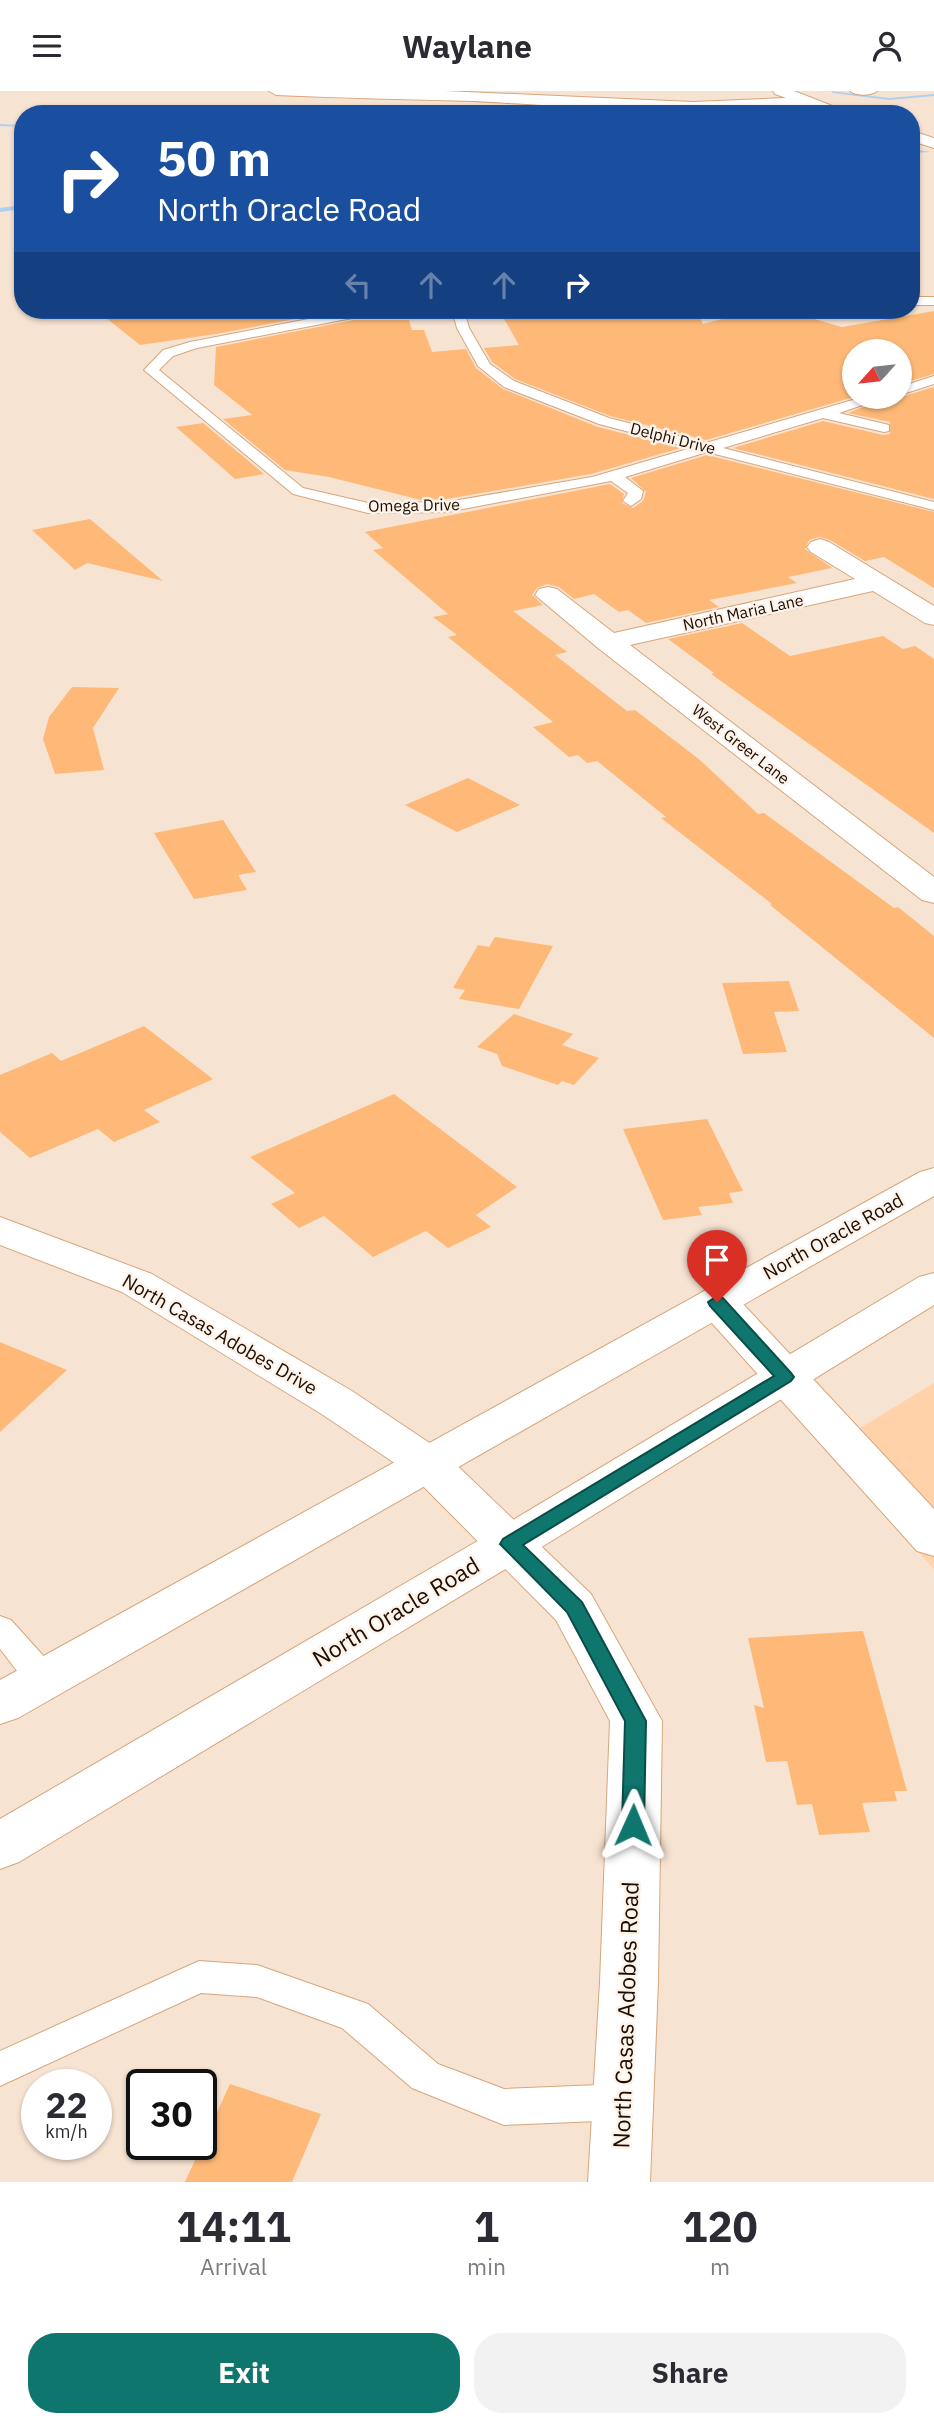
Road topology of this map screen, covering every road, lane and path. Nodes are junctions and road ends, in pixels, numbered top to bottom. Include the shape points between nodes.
1 (276, 91) edge
2 (780, 91) edge
3 (855, 91) edge
4 (872, 91) edge
5 (809, 101) junction
6 (615, 105) edge
7 (776, 105) edge
8 (820, 105) edge
9 (321, 319) edge
10 (460, 319) edge
11 (934, 380) edge
12 (912, 387) edge
13 (842, 408) edge
14 (824, 414) junction
15 (884, 428) dead end
16 (713, 448) junction
17 (613, 475) junction
18 (631, 501) dead end
19 (930, 506) dead end
20 (820, 547) dead end
21 (878, 582) junction
22 (548, 595) dead end
23 (934, 617) edge
24 (608, 642) junction
25 (930, 886) edge
26 (934, 1180) edge
27 (0, 1230) edge
28 (934, 1286) edge
29 (717, 1302) junction
30 (785, 1377) junction
31 (426, 1463) junction
32 (934, 1539) edge
33 (510, 1544) junction
34 (0, 1627) edge
35 (45, 1679) junction
36 (0, 1705) edge
37 (0, 1846) edge
38 (0, 2069) edge
39 (623, 2102) junction
40 (619, 2182) edge

1 - 6 main road
2 - 5 main road
3 - 4 lane
5 - 7 main road
5 - 8 main road
9 - 17 lane, Omega Drive via 168,353 150,370 298,491 368,508 447,507
10 - 16 lane, Delphi Drive via 485,366 509,384 604,421
11 - 12 lane
13 - 14 lane, Omega Drive
14 - 15 lane
14 - 16 lane, Omega Drive
16 - 17 lane, Omega Drive
16 - 19 lane, Delphi Drive
17 - 18 lane via 635,491
20 - 21 main road
21 - 23 main road
21 - 24 main road, North Maria Lane
22 - 24 main road, West Greer Lane
24 - 25 main road, West Greer Lane
26 - 29 main road, North Oracle Road
27 - 31 main road, North Casas Adobes Drive via 137,1283 336,1402
28 - 30 main road, North Oracle Road
29 - 30 main road
29 - 31 main road, North Oracle Road
30 - 32 main road
30 - 33 main road, North Oracle Road
31 - 33 main road, North Casas Adobes Road
31 - 35 main road, North Oracle Road
33 - 37 main road, North Oracle Road
33 - 39 main road, North Casas Adobes Road via 574,1607 636,1721
34 - 35 lane
35 - 36 main road, North Oracle Road
38 - 39 lane via 199,1977 257,1980 355,2016 425,2076 504,2107
39 - 40 main road, North Casas Adobes Road

